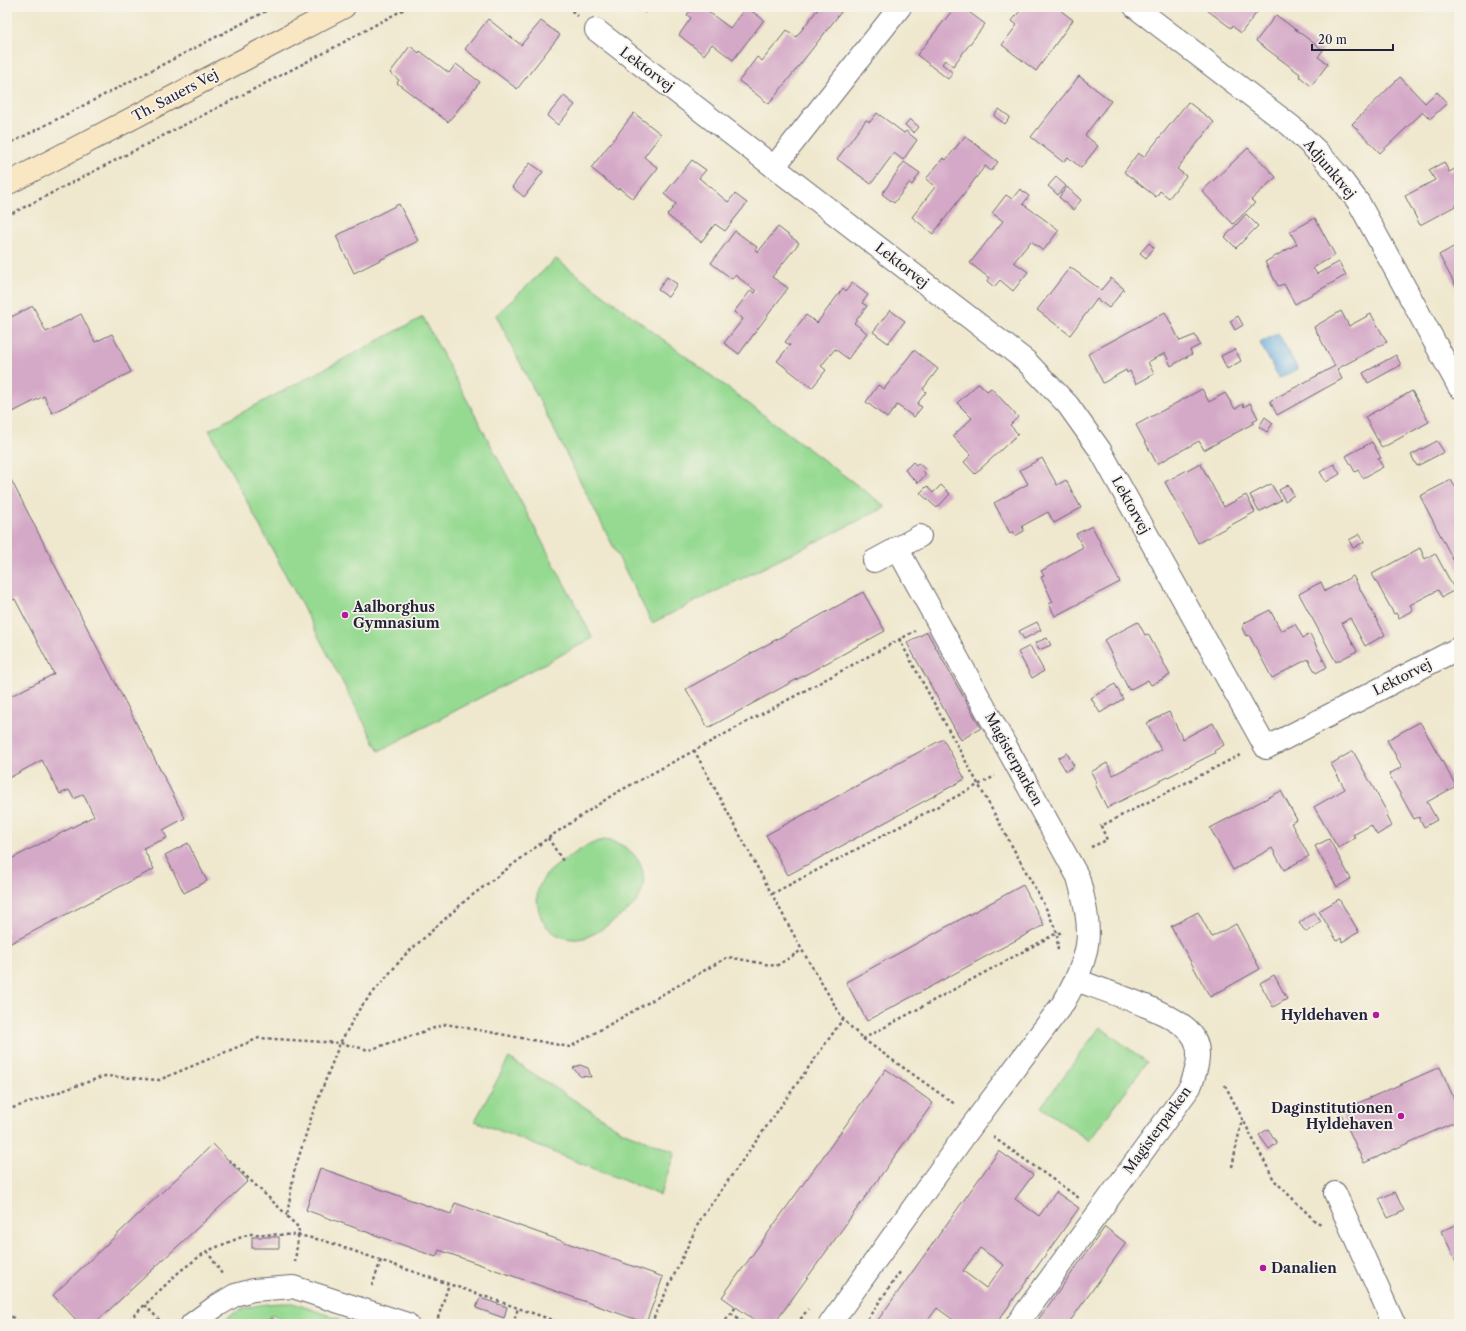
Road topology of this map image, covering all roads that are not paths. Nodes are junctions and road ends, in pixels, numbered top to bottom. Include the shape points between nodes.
1 (344, 7) edge
2 (900, 7) edge
3 (1135, 7) edge
4 (596, 30) dead end
5 (774, 167) junction
6 (7, 184) edge
7 (1459, 387) edge
8 (920, 536) dead end
9 (897, 548) junction
10 (874, 561) dead end
11 (1459, 648) edge
12 (1076, 980) junction
13 (1335, 1193) dead end
14 (192, 1324) edge
15 (407, 1324) edge
16 (830, 1324) edge
17 (1017, 1324) edge
18 (1394, 1324) edge

1 - 6 main road, Th. Sauers Vej
2 - 5 street
3 - 7 street, Adjunktvej via 1291,126 1338,175 1359,203
4 - 5 street, Lektorvej
5 - 11 street, Lektorvej via 1026,361 1068,405 1100,450 1266,748
8 - 9 street
9 - 10 street
9 - 12 street, Magisterparken via 1078,876 1089,930 1085,959
12 - 16 street, Magisterparken via 1064,1002 974,1122
12 - 17 street, Magisterparken via 1171,1017 1190,1032 1198,1051 1197,1070 1190,1087
13 - 18 street
14 - 15 street via 235,1295 253,1290 293,1287

